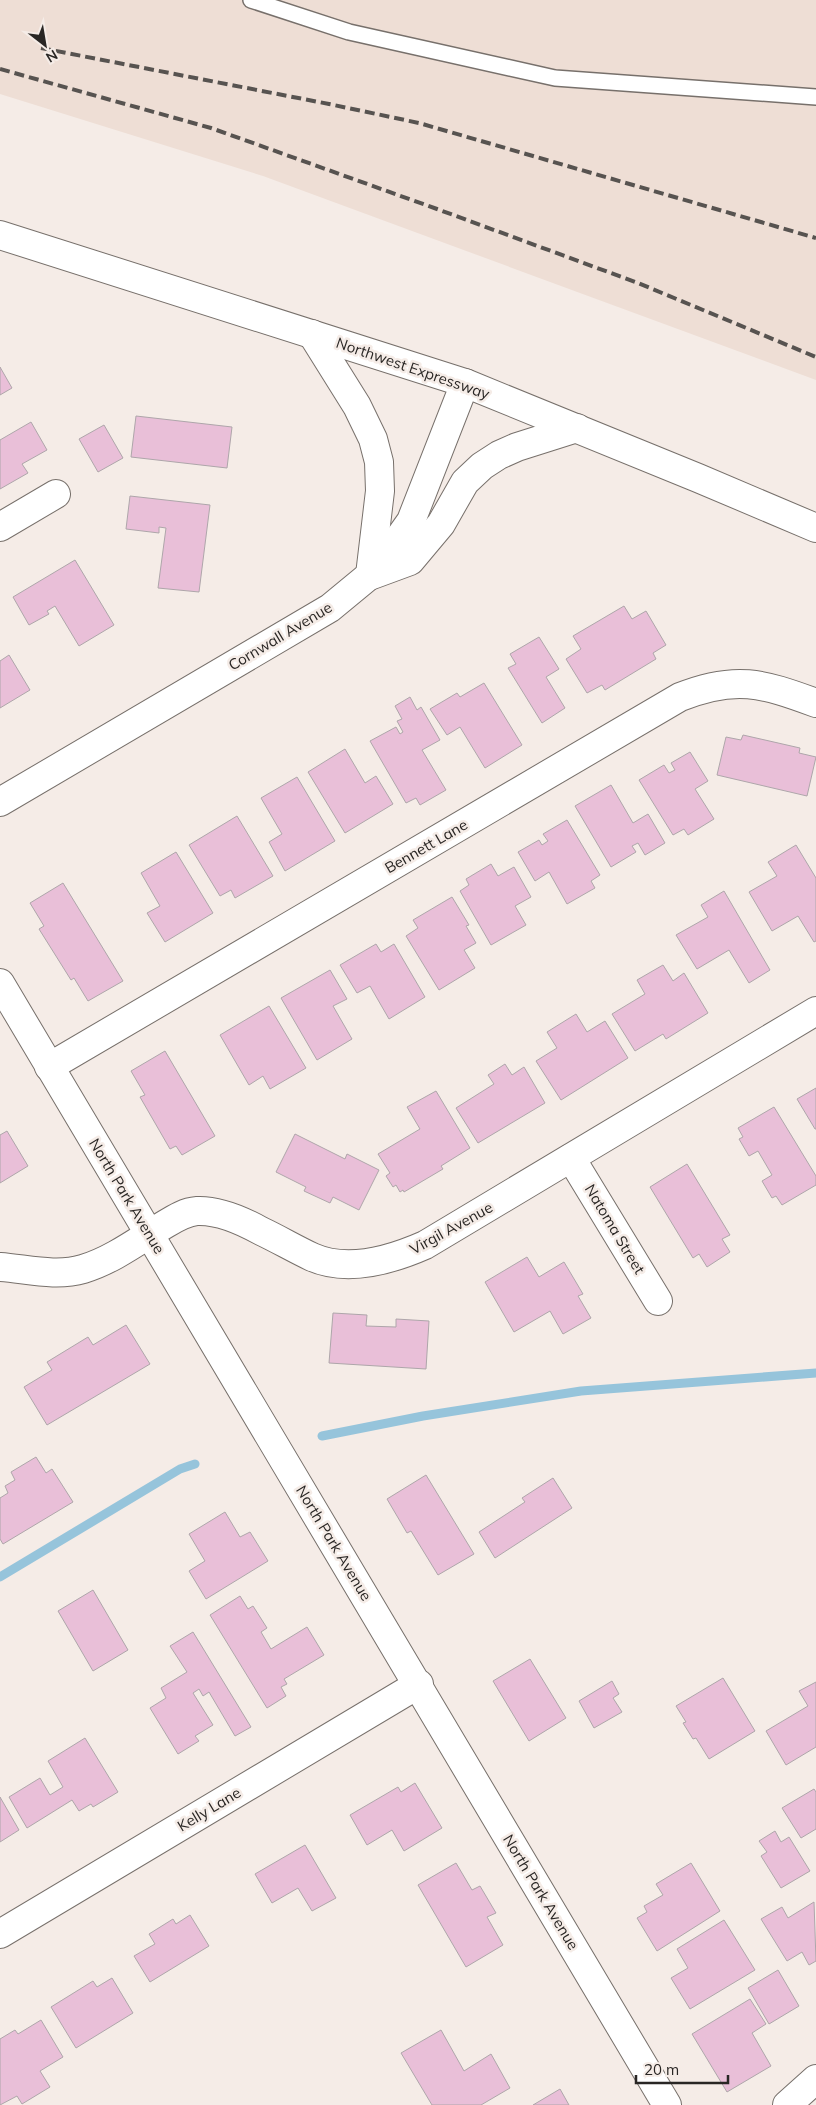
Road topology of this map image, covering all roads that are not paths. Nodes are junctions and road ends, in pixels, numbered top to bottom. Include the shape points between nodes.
1 (251, 0) edge
2 (816, 97) edge
3 (0, 234) edge
4 (312, 334) junction
5 (465, 383) junction
6 (577, 428) junction
7 (56, 494) dead end
8 (0, 527) edge
9 (816, 528) edge
10 (370, 575) junction
11 (816, 703) edge
12 (0, 802) edge
13 (0, 983) edge
14 (816, 1011) edge
15 (50, 1067) junction
16 (571, 1158) junction
17 (150, 1234) junction
18 (0, 1267) edge
19 (658, 1301) dead end
20 (419, 1684) junction
21 (0, 1934) edge
22 (816, 2079) edge
23 (667, 2105) edge
24 (788, 2105) edge

1 - 2 lane via 349,32 555,78
3 - 4 street, Northwest Expressway
4 - 5 street, Northwest Expressway
4 - 10 street via 357,406 373,439 379,462 380,492
5 - 6 street, Northwest Expressway
5 - 10 street, Cornwall Avenue via 411,521
6 - 9 street, Northwest Expressway
6 - 10 street via 516,447 482,466 465,482 441,524 410,561
7 - 8 street
10 - 12 street, Cornwall Avenue via 330,608
11 - 15 street, Bennett Lane via 775,687 755,684 722,684 680,697
13 - 15 street, North Park Avenue
14 - 16 street, Virgil Avenue
15 - 17 street, North Park Avenue
16 - 17 street, Virgil Avenue via 426,1245 380,1261 327,1262 250,1225 209,1212 194,1211 179,1216
16 - 19 street, Natoma Street
17 - 18 street, Virgil Avenue via 111,1257 82,1269 51,1273
17 - 20 street, North Park Avenue
20 - 21 street, Kelly Lane
20 - 23 street, North Park Avenue
22 - 24 street

